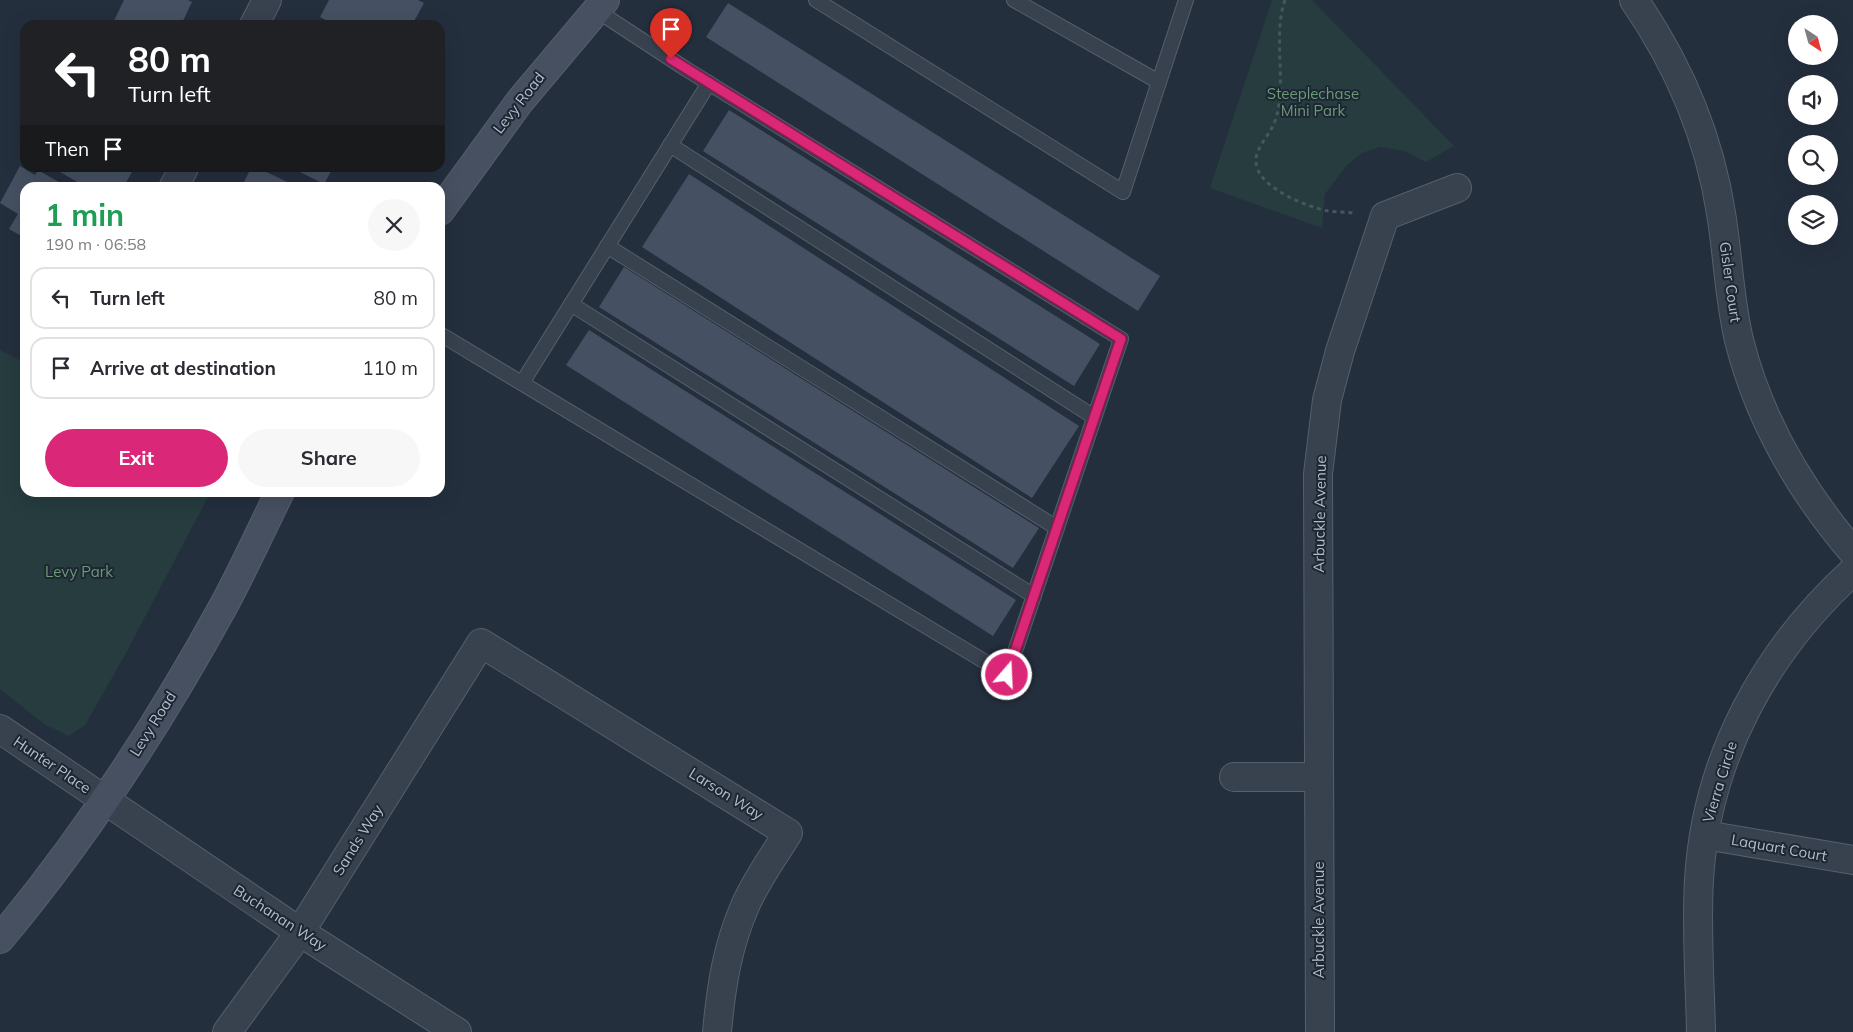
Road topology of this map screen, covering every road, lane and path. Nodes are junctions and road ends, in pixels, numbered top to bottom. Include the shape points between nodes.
1 (268, 0) edge
2 (816, 0) edge
3 (1014, 0) edge
4 (1186, 0) edge
5 (1285, 0) edge
6 (1634, 0) edge
7 (600, 5) edge
8 (257, 20) edge
9 (1159, 82) junction
10 (709, 83) junction
11 (670, 145) junction
12 (1457, 188) dead end
13 (445, 204) edge
14 (1385, 216) junction
15 (607, 246) junction
16 (571, 304) junction
17 (445, 337) edge
18 (522, 383) junction
19 (1094, 417) junction
20 (278, 497) edge
21 (1057, 528) junction
22 (1853, 552) edge
23 (1853, 571) edge
24 (1034, 596) junction
25 (481, 642) joint
26 (0, 729) edge
27 (1234, 777) dead end
28 (1319, 778) junction
29 (104, 801) junction
30 (1704, 835) junction
31 (1853, 860) edge
32 (300, 932) junction
33 (0, 939) edge
34 (227, 1032) edge
35 (457, 1032) edge
36 (717, 1032) edge
37 (1320, 1032) edge
38 (1701, 1032) edge

1 - 8 street
2 - 9 lane via 1123,192
3 - 9 lane
4 - 9 lane
5 - 14 path via 1279,40 1280,92 1275,122 1260,146 1256,160 1258,172 1284,195 1308,204 1327,210
6 - 22 street, Gisler Court via 1674,65 1695,112 1721,212 1739,340 1754,389 1774,437 1800,482
7 - 10 lane
7 - 13 street, Levy Road via 520,101
10 - 11 lane
10 - 19 lane via 1121,339
11 - 15 lane
11 - 19 lane
12 - 14 street
14 - 28 street, Arbuckle Avenue via 1327,400 1318,474
15 - 16 lane
15 - 21 lane
16 - 18 lane
16 - 24 lane
17 - 18 lane
18 - 24 lane via 1007,675
19 - 21 lane
20 - 29 street, Levy Road via 224,604 169,701
21 - 24 lane
23 - 30 street, Vierra Circle via 1793,633 1748,705 1725,757
25 - 32 street, Sands Way
25 - 36 street, Larson Way via 788,833 746,904 735,932 720,990
26 - 29 street, Hunter Place
27 - 28 street
28 - 37 street, Arbuckle Avenue
29 - 32 street, Buchanan Way
29 - 33 street, Levy Road
30 - 31 street, Laquart Court
30 - 38 street, Vierra Circle via 1699,880
32 - 34 street, Sands Way
32 - 35 street, Buchanan Way

